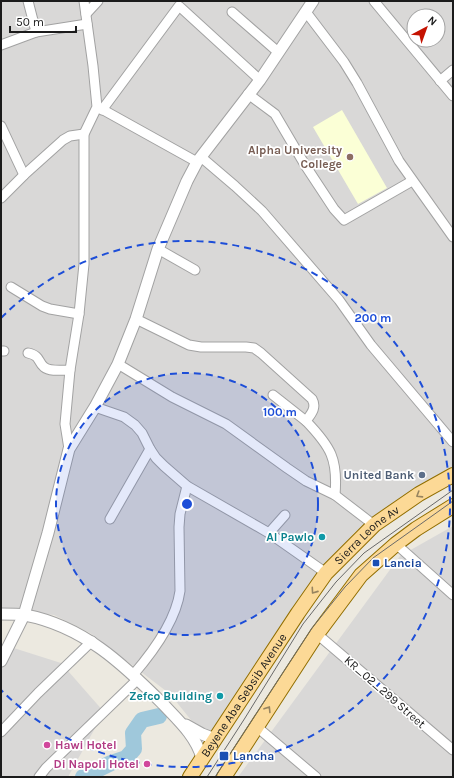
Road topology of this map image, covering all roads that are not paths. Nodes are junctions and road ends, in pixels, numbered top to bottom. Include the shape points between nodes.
1 (28, 1) edge
2 (84, 1) edge
3 (98, 1) edge
4 (313, 1) edge
5 (374, 1) edge
6 (176, 3) edge
7 (232, 12) dead end
8 (306, 12) junction
9 (86, 14) junction
10 (87, 24) junction
11 (36, 32) junction
12 (1, 45) edge
13 (278, 52) junction
14 (453, 70) edge
15 (260, 80) junction
16 (440, 81) junction
17 (248, 94) junction
18 (453, 96) edge
19 (100, 108) junction
20 (1, 126) edge
21 (84, 134) junction
22 (199, 160) junction
23 (24, 174) junction
24 (412, 181) junction
25 (1, 198) edge
26 (453, 237) edge
27 (158, 249) junction
28 (195, 270) dead end
29 (11, 287) dead end
30 (79, 314) junction
31 (136, 320) junction
32 (28, 353) dead end
33 (118, 364) junction
34 (70, 370) junction
35 (272, 395) dead end
36 (96, 407) junction
37 (306, 421) junction
38 (453, 442) edge
39 (69, 449) junction
40 (150, 449) junction
41 (453, 475) edge
42 (187, 486) junction
43 (335, 496) junction
44 (453, 506) edge
45 (285, 515) dead end
46 (110, 519) dead end
47 (374, 526) junction
48 (269, 533) junction
49 (396, 544) junction
50 (326, 573) junction
51 (453, 594) edge
52 (298, 613) joint
53 (1, 614) edge
54 (24, 615) junction
55 (317, 634) junction
56 (92, 641) junction
57 (1, 660) edge
58 (136, 677) junction
59 (174, 716) junction
60 (257, 727) junction
61 (1, 732) edge
62 (215, 739) junction
63 (453, 750) edge
64 (202, 758) junction
65 (39, 777) edge
66 (190, 777) edge
67 (224, 777) edge
68 (316, 777) edge

1 - 11 street
2 - 9 street
3 - 9 street
4 - 8 street
5 - 16 street
6 - 15 street
6 - 19 street
7 - 13 street
8 - 13 street
8 - 24 street via 347,67
9 - 10 street
10 - 11 street
10 - 19 street
11 - 12 street
13 - 15 street
14 - 16 street
15 - 17 street
16 - 18 street
17 - 22 street
17 - 24 street via 275,114 305,166 344,220
19 - 21 street
19 - 22 street
20 - 23 street
21 - 23 street via 63,140
21 - 30 street via 84,264
22 - 27 street via 176,205
22 - 38 street via 235,186 272,222 339,300 371,345
23 - 25 street
24 - 26 street
27 - 28 street
27 - 31 street
29 - 30 street via 42,306
30 - 34 street
31 - 33 street
31 - 37 street via 189,346 254,348 315,403
32 - 34 street via 38,357 45,368
33 - 36 street
33 - 43 street via 172,397 226,424 306,481
34 - 39 street via 66,424
35 - 37 street
36 - 39 street
36 - 40 street via 124,417 135,425
37 - 43 street via 321,437 333,458 336,468
39 - 54 street
40 - 42 street via 164,466
40 - 46 street
41 -> 47 main road, Sierra Leone Av via 419,494
42 - 48 street
42 - 58 street via 180,514 178,601
43 - 47 street
44 - 49 main road, Sierra Leone Av
45 - 48 street
47 - 50 main road, Sierra Leone Av
48 - 50 street
49 - 51 street
49 - 55 main road, Sierra Leone Av via 361,575
50 -> 52 main road, Sierra Leone Av
52 - 62 main road, Beyene Aba Sebsib Avenue
53 - 54 street
54 - 56 street via 52,622
54 - 57 street
60 -> 55 main road
55 - 63 street, KR_02_299 Street
56 - 58 street
56 - 61 street
58 - 59 street
58 - 65 street
59 - 62 street via 192,729
59 - 64 street via 195,741
60 - 67 main road
60 - 68 street
62 - 64 main road, Beyene Aba Sebsib Avenue
64 - 66 main road, Beyene Aba Sebsib Avenue

